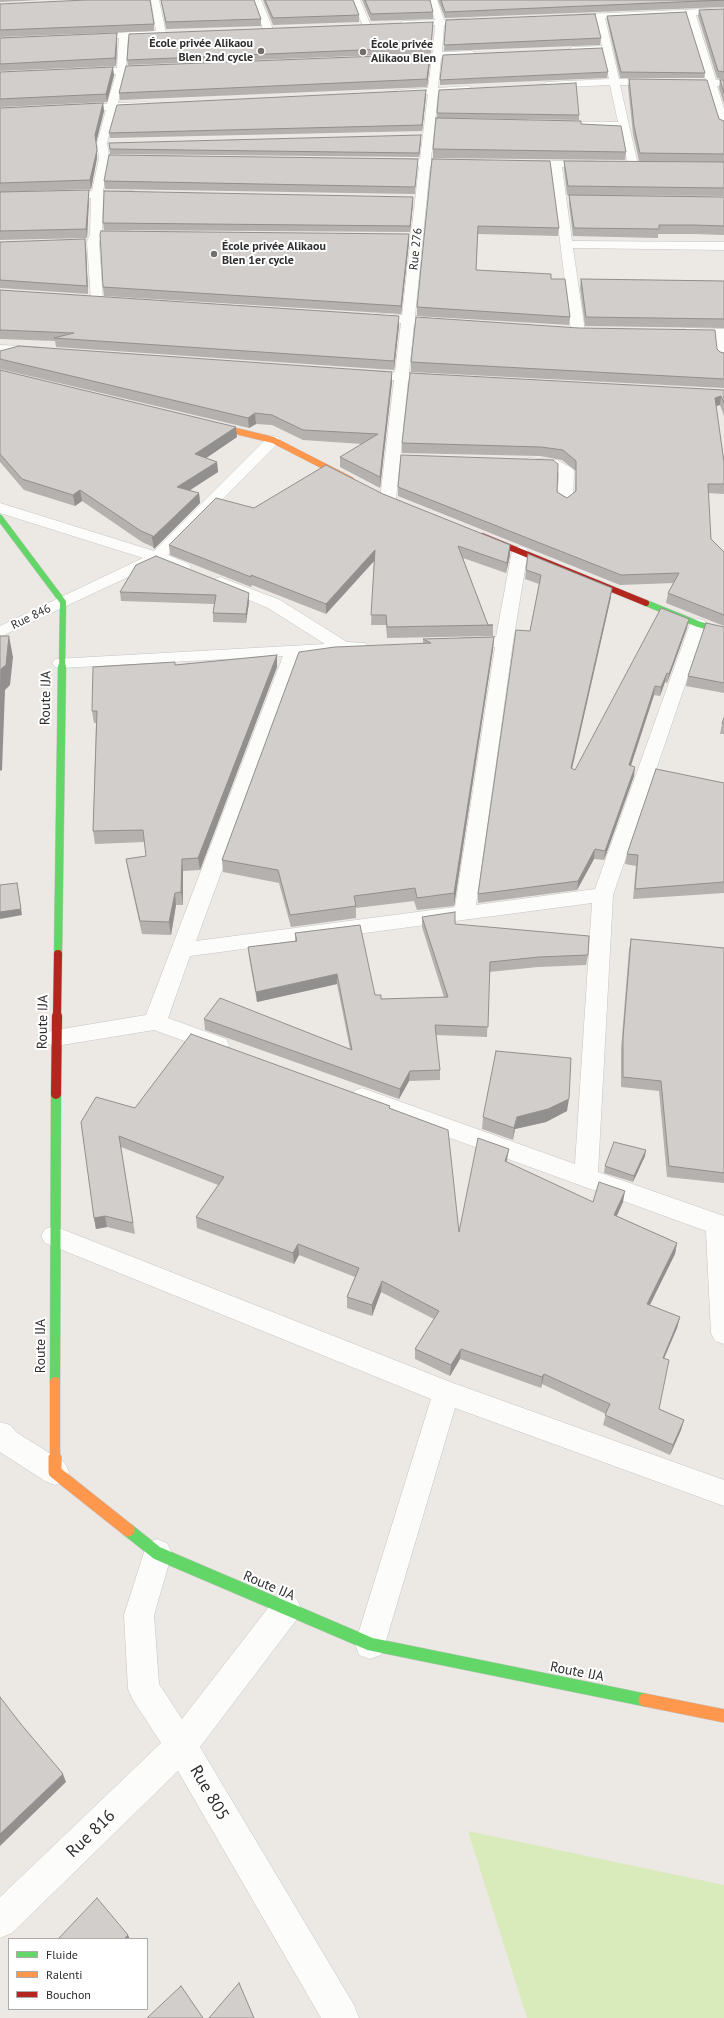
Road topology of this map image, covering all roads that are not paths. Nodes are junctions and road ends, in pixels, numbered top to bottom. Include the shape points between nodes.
1 (155, 0) edge
2 (257, 0) edge
3 (356, 0) edge
4 (433, 0) edge
5 (650, 4) edge
6 (724, 11) edge
7 (691, 12) junction
8 (659, 13) junction
9 (600, 16) junction
10 (560, 17) edge
11 (480, 20) edge
12 (440, 22) junction
13 (396, 24) edge
14 (367, 26) edge
15 (268, 29) edge
16 (124, 36) junction
17 (77, 38) edge
18 (607, 49) junction
19 (561, 51) edge
20 (484, 54) edge
21 (437, 56) junction
22 (390, 58) edge
23 (160, 69) edge
24 (121, 71) junction
25 (76, 72) edge
26 (614, 82) junction
27 (712, 83) junction
28 (724, 83) edge
29 (536, 86) edge
30 (481, 88) edge
31 (434, 91) junction
32 (387, 93) edge
33 (160, 104) edge
34 (112, 106) junction
35 (60, 108) edge
36 (539, 124) edge
37 (624, 125) junction
38 (724, 126) edge
39 (104, 158) junction
40 (150, 159) edge
41 (380, 162) edge
42 (426, 162) junction
43 (472, 163) edge
44 (510, 163) edge
45 (556, 164) junction
46 (602, 165) edge
47 (633, 165) edge
48 (98, 193) junction
49 (145, 194) edge
50 (0, 196) edge
51 (143, 235) edge
52 (401, 237) edge
53 (94, 238) junction
54 (417, 238) junction
55 (77, 242) edge
56 (566, 244) junction
57 (724, 246) edge
58 (82, 299) edge
59 (97, 300) junction
60 (113, 301) edge
61 (360, 316) edge
62 (408, 320) junction
63 (462, 323) edge
64 (562, 330) edge
65 (578, 331) junction
66 (594, 331) edge
67 (674, 332) edge
68 (723, 333) edge
69 (0, 349) edge
70 (47, 352) edge
71 (724, 357) edge
72 (346, 373) edge
73 (402, 377) junction
74 (457, 380) edge
75 (199, 422) edge
76 (274, 440) junction
77 (393, 458) junction
78 (408, 458) edge
79 (516, 461) edge
80 (361, 485) edge
81 (388, 499) edge
82 (565, 501) edge
83 (0, 508) edge
84 (0, 518) edge
85 (476, 534) edge
86 (520, 551) junction
87 (157, 557) junction
88 (63, 602) junction
89 (698, 624) junction
90 (0, 632) edge
91 (724, 632) edge
92 (504, 642) junction
93 (450, 644) edge
94 (373, 646) edge
95 (342, 647) junction
96 (294, 650) junction
97 (61, 663) junction
98 (603, 895) junction
99 (465, 912) junction
100 (182, 950) junction
101 (155, 1022) junction
102 (56, 1038) junction
103 (237, 1051) edge
104 (341, 1089) edge
105 (586, 1178) junction
106 (721, 1226) edge
107 (54, 1236) junction
108 (724, 1333) edge
109 (446, 1393) junction
110 (2, 1440) edge
111 (55, 1472) junction
112 (724, 1493) edge
113 (157, 1553) junction
114 (286, 1609) junction
115 (370, 1644) junction
116 (724, 1716) edge
117 (181, 1746) junction
118 (0, 1921) edge
119 (341, 2018) edge

1 - 16 street via 165,33
2 - 15 street
3 - 14 street
4 - 12 street, Rue 276
5 - 8 street
6 - 7 street
7 - 8 street
7 - 27 street
8 - 9 street
9 - 10 street
9 - 18 street
11 - 12 street
12 - 13 street
12 - 21 street, Rue 276
16 - 17 street
16 - 24 street
18 - 19 street
18 - 26 street
20 - 21 street
21 - 22 street
21 - 31 street, Rue 276
23 - 24 street
24 - 25 street
24 - 34 street
26 - 27 street
26 - 29 street
26 - 37 street
27 - 28 street
27 - 38 street
30 - 31 street
31 - 32 street
31 - 42 street, Rue 276 via 434,122 425,135
33 - 34 street
34 - 35 street
34 - 39 street
36 - 37 street
37 - 47 street
39 - 40 street
39 - 48 street
41 - 42 street
42 - 43 street
42 - 54 street, Rue 276 via 418,199
44 - 45 street
45 - 46 street
45 - 56 street via 565,199
48 - 49 street
48 - 50 street
48 - 53 street
51 - 53 street
52 - 54 street
53 - 55 street
53 - 59 street
54 - 62 street, Rue 276
56 - 57 street
56 - 65 street
58 - 59 street
59 - 60 street
61 - 62 street
62 - 63 street
62 - 73 street, Rue 276
64 - 65 street
65 - 66 street
67 - 68 street
68 - 71 street
69 - 70 street
72 - 73 street
73 - 74 street
73 - 77 street, Rue 276
75 - 76 street
76 - 80 street
76 - 87 street, Rue 846
77 - 78 street
77 - 81 street, Rue 276
79 - 82 street via 557,464 567,471
83 - 87 street
84 - 88 street
85 - 86 street
86 - 89 street
86 - 92 street
87 - 88 street, Rue 846
87 - 95 street via 274,604
88 - 90 street, Rue 846
88 - 97 street, Route IJA
89 - 91 street
89 - 98 street
92 - 93 street
92 - 99 street
94 - 95 street
95 - 96 street
96 - 97 street
96 - 100 street
97 - 102 street, Route IJA
98 - 99 street
98 - 105 street
99 - 100 street
100 - 101 street
101 - 102 street
101 - 103 street
102 - 107 street, Route IJA
104 - 105 street
105 - 106 street
106 - 108 street
107 - 109 street
107 - 111 street, Route IJA
109 - 112 street
109 - 115 street
110 - 111 street
111 - 113 street, Route IJA
113 - 114 street, Route IJA
113 - 117 street, Rue 805 via 139,1615 144,1689
114 - 115 street, Route IJA
114 - 117 street, Rue 816
115 - 116 street, Route IJA
117 - 118 street, Rue 816
117 - 119 street, Rue 805

